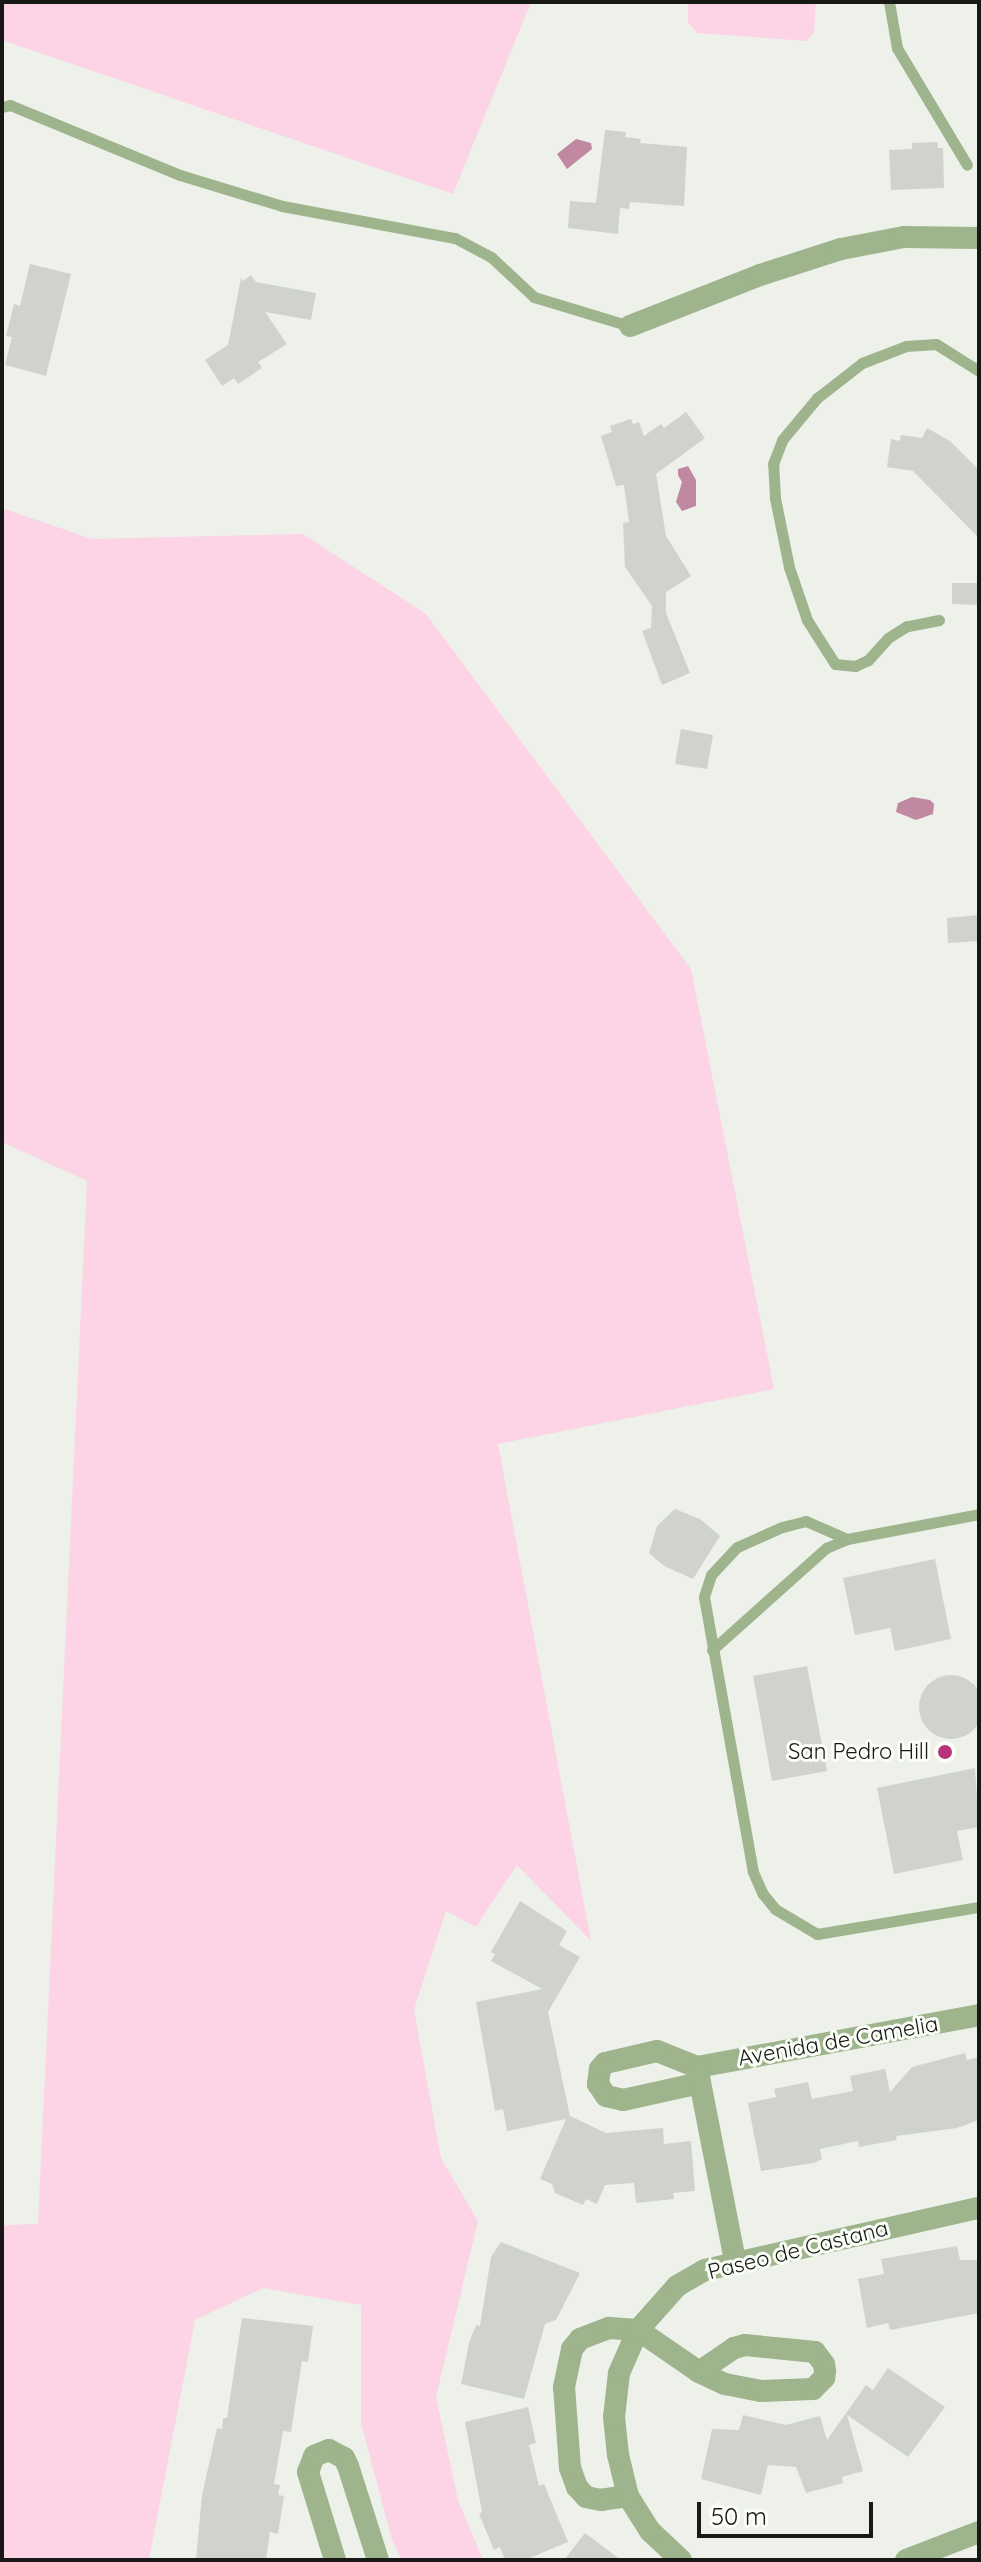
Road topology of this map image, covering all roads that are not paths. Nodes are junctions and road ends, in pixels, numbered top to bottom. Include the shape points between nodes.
1 (889, 2) edge
2 (2, 107) edge
3 (967, 165) dead end
4 (979, 238) edge
5 (630, 326) joint
6 (979, 371) edge
7 (939, 620) dead end
8 (979, 1514) edge
9 (847, 1539) junction
10 (712, 1650) junction
11 (979, 1907) edge
12 (979, 2015) edge
13 (979, 2208) edge
14 (735, 2261) junction
15 (638, 2330) junction
16 (699, 2372) junction
17 (628, 2496) junction
18 (979, 2532) edge
19 (374, 2559) edge
20 (335, 2560) edge
21 (681, 2560) edge
22 (906, 2560) edge

1 - 3 lane via 897,48
2 - 5 lane via 10,105 180,175 282,206 455,238 491,257 534,297
4 - 5 street via 904,237 841,249
6 - 7 lane via 936,344 906,346 862,363 817,398 782,440 773,464 789,567 807,620 835,664 855,666 907,626
8 - 9 lane
9 - 10 lane via 798,1571
9 - 10 lane via 806,1521 737,1547 711,1575 704,1597
10 - 11 lane via 753,1872 775,1909 817,1934
12 - 14 street, Avenida de Camelia via 698,2075
13 - 14 street, Paseo de Castana
14 - 15 street, Paseo de Castana via 677,2286
15 - 16 street
15 - 17 street, Paseo de Castana via 619,2373 614,2417
15 - 17 street via 609,2328 580,2339 572,2349 564,2387 564,2426 577,2487 586,2497 601,2500
16 - 16 street via 743,2389 806,2391 819,2385 825,2371 815,2352 745,2345
17 - 21 street, Paseo de Castana via 650,2531
18 - 22 street
19 - 20 street via 348,2466 329,2450 314,2456 308,2472

